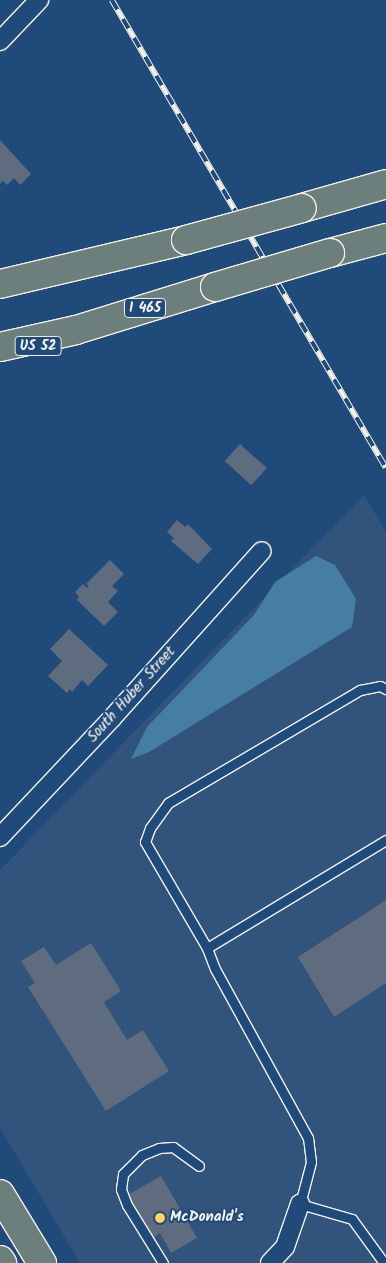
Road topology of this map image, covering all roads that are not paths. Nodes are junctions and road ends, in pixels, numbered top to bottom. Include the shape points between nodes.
1 (39, 0) edge
2 (0, 41) edge
3 (386, 184) edge
4 (386, 238) edge
5 (50, 274) junction
6 (0, 284) edge
7 (0, 288) edge
8 (76, 330) junction
9 (0, 347) edge
10 (0, 362) edge
11 (262, 551) dead end
12 (386, 689) edge
13 (0, 837) edge
14 (386, 840) edge
15 (207, 948) junction
16 (198, 1166) dead end
17 (0, 1194) edge
18 (300, 1204) junction
19 (0, 1260) edge
20 (2, 1263) edge
21 (42, 1263) edge
22 (163, 1263) edge
23 (270, 1263) edge
24 (384, 1263) edge

1 - 2 street
3 - 5 main road, bridge
4 - 8 main road, I 465, bridge
5 - 6 main road
5 - 7 main road
8 - 9 main road, I 465
8 - 10 main road, US 52
11 - 13 street, South Huber Street
12 - 15 lane via 380,686 360,690 168,803 150,828 145,842
14 - 15 lane
15 - 18 lane via 215,969 308,1138 311,1162
16 - 22 lane via 173,1147 159,1148 142,1156 123,1174 121,1188 127,1206
17 - 21 main road
18 - 23 street via 285,1247
18 - 24 lane via 352,1219
19 - 20 main road

